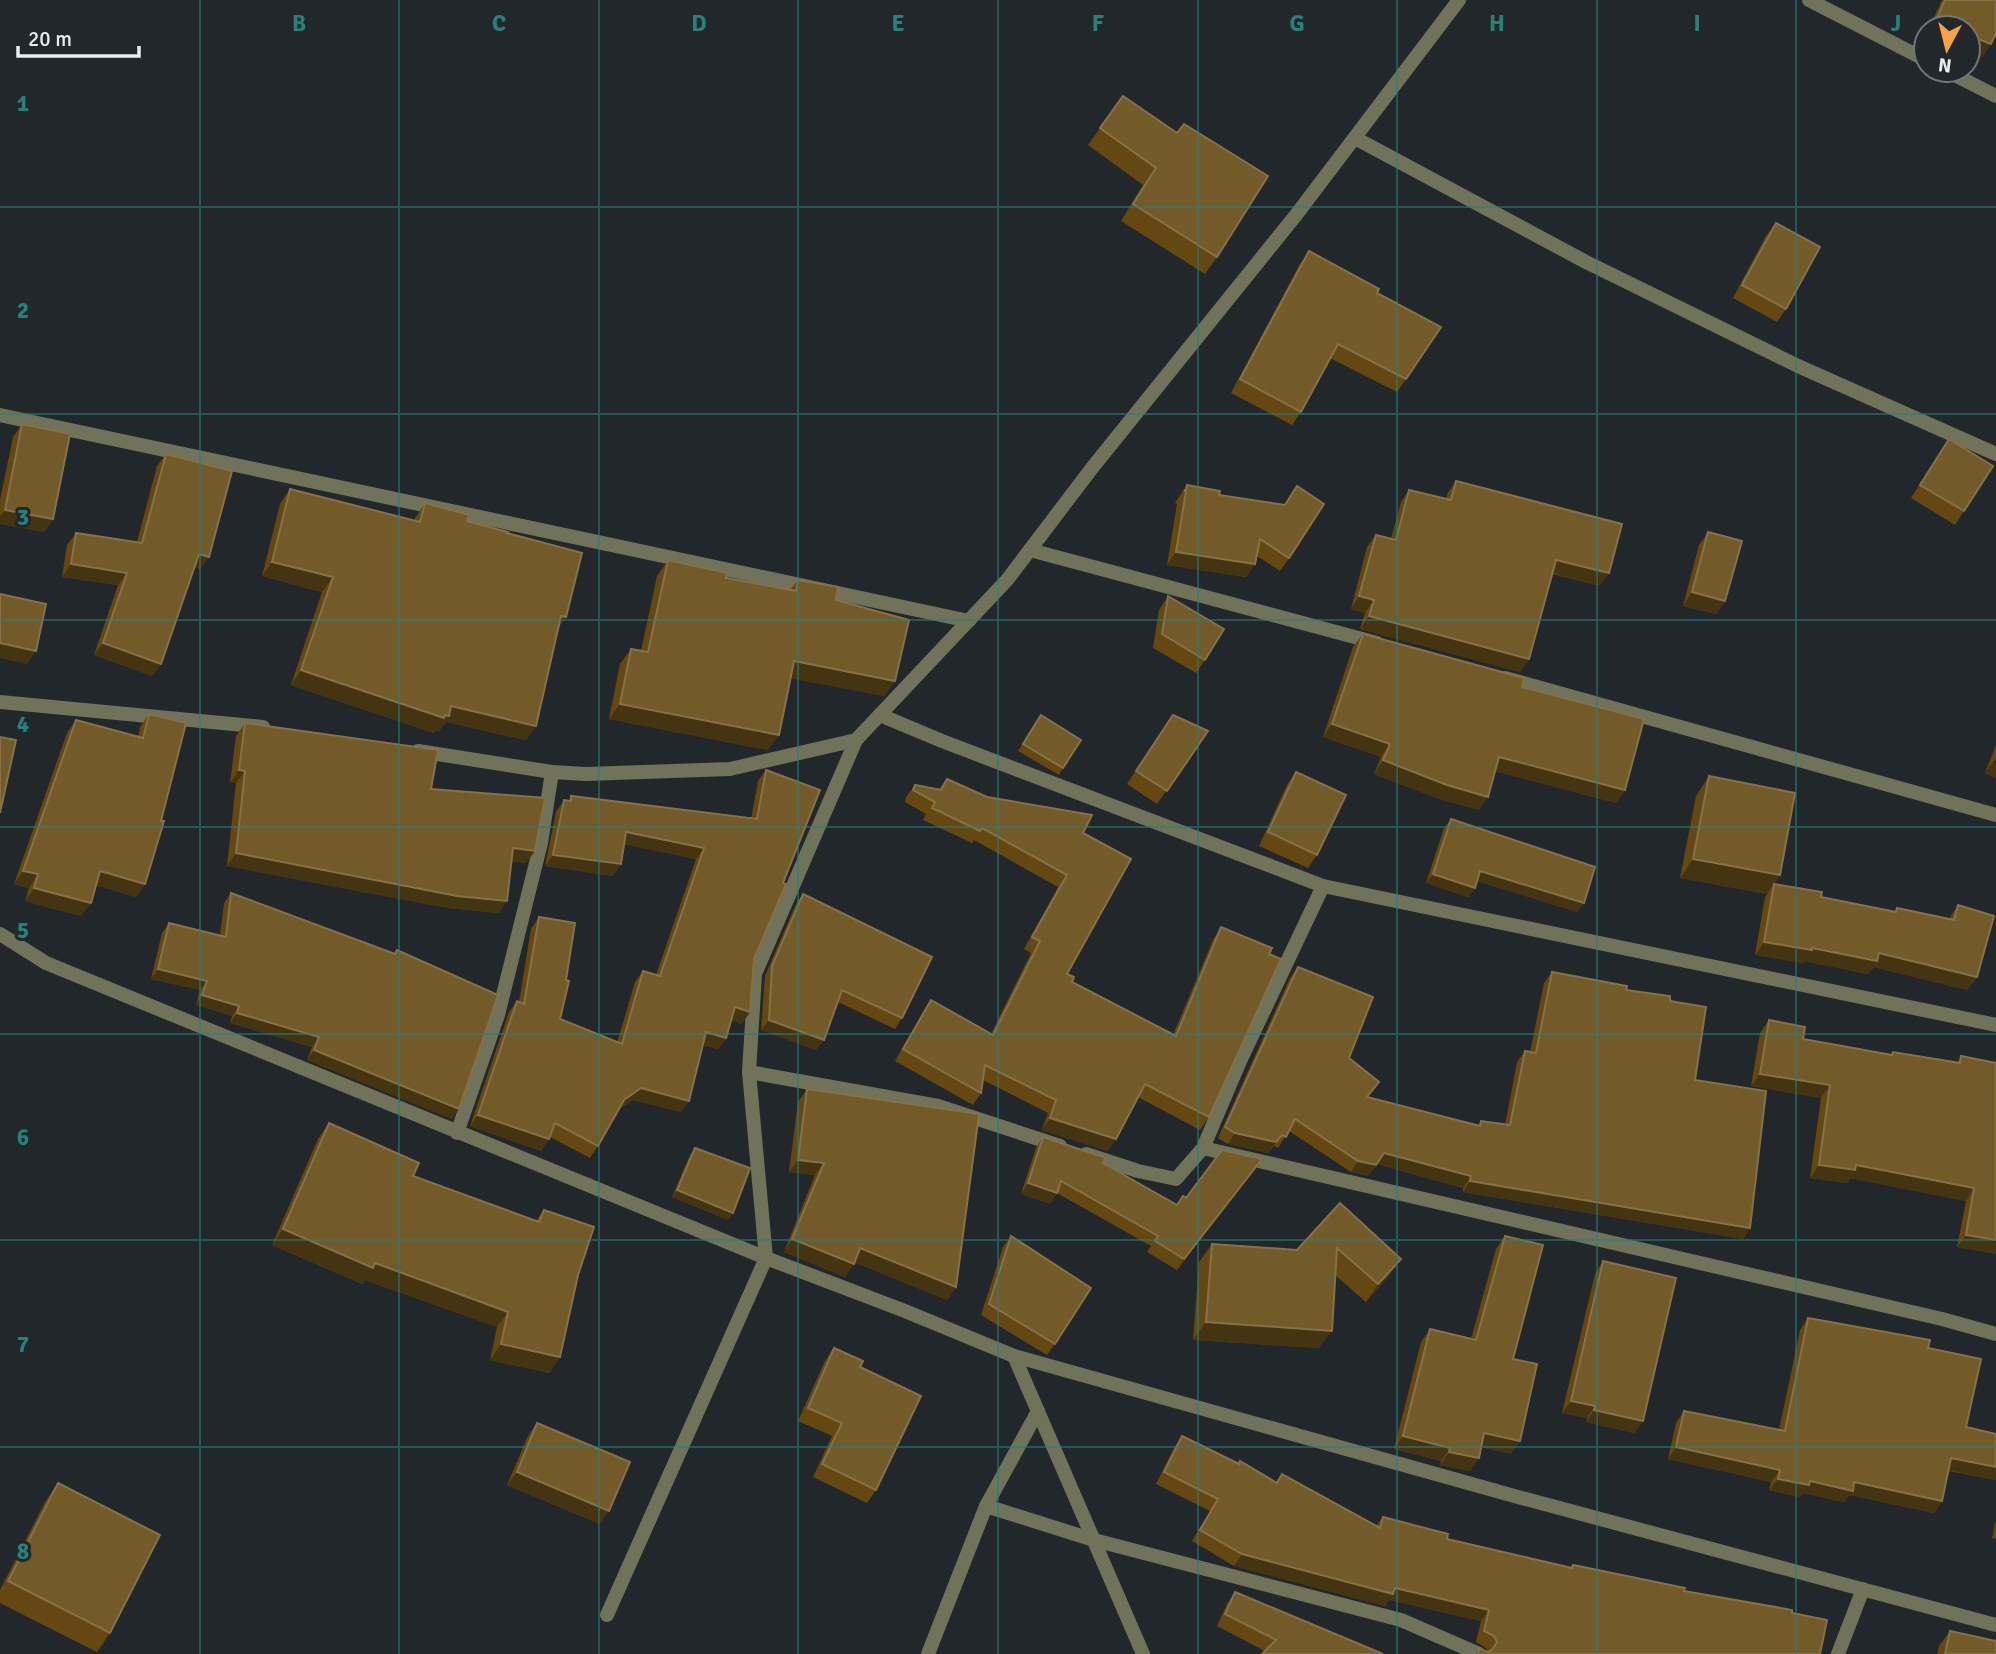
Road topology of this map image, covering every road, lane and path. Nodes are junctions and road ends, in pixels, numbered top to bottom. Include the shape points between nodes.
1 (1459, 0) edge
2 (1809, 0) edge
3 (1912, 53) edge
4 (1972, 84) edge
5 (1996, 96) edge
6 (1354, 138) junction
7 (0, 415) edge
8 (1996, 454) edge
9 (1030, 550) junction
10 (969, 621) junction
11 (1389, 646) edge
12 (1495, 675) edge
13 (0, 702) edge
14 (880, 715) junction
15 (272, 728) edge
16 (856, 740) junction
17 (405, 749) edge
18 (552, 772) junction
19 (1996, 815) edge
20 (1323, 886) junction
21 (0, 934) edge
22 (1996, 1025) edge
23 (749, 1072) junction
24 (457, 1133) junction
25 (1203, 1148) junction
26 (766, 1258) junction
27 (1996, 1334) edge
28 (1014, 1356) junction
29 (1038, 1411) junction
30 (986, 1506) junction
31 (1094, 1540) junction
32 (1863, 1590) junction
33 (607, 1615) dead end
34 (1996, 1625) edge
35 (928, 1654) edge
36 (1143, 1654) edge
37 (1479, 1654) edge
38 (1838, 1654) edge

1 - 6 street
2 - 3 street
4 - 5 street
6 - 8 street via 1599,269 1798,366
6 - 9 street
7 - 10 street
9 - 10 street
9 - 11 street
10 - 14 street
12 - 19 street
13 - 15 street
14 - 16 street
14 - 20 street
16 - 18 street via 730,769
16 - 23 street via 755,974
17 - 18 street
18 - 24 street via 541,843 498,1015
20 - 22 street
20 - 25 street
21 - 24 street via 46,962
23 - 25 street via 938,1106 1176,1179
23 - 26 street
24 - 26 street
25 - 27 street
26 - 28 street
26 - 33 street
28 - 29 street
28 - 32 street
29 - 30 street
29 - 31 street
30 - 31 street
30 - 35 street
31 - 36 street
31 - 37 street via 1401,1620
32 - 34 street
32 - 38 street

